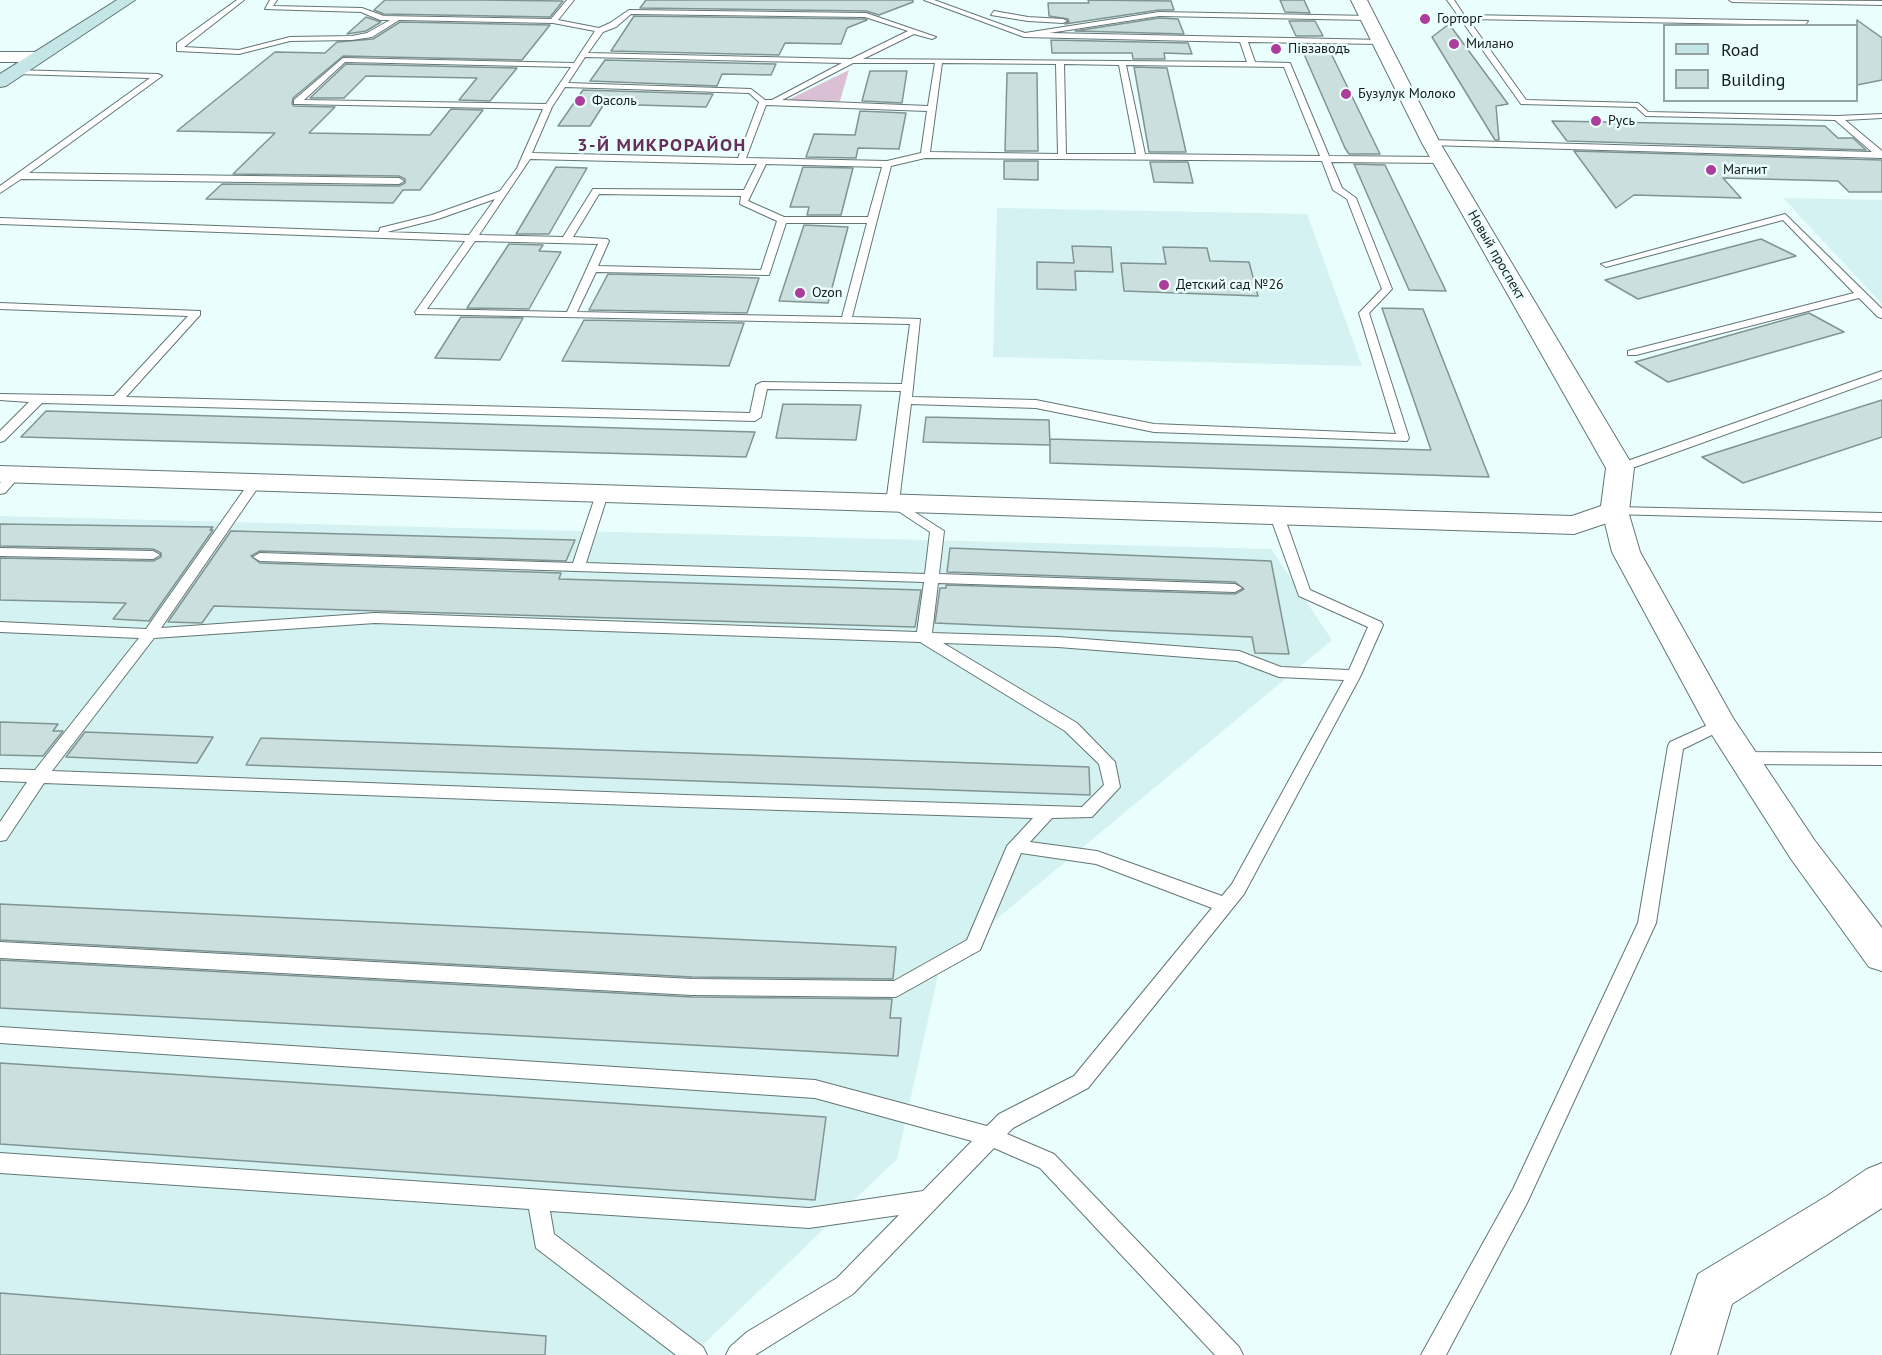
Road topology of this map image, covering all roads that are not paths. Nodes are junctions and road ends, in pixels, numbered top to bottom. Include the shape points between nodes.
1 (127, 0) edge
2 (241, 0) edge
3 (274, 0) edge
4 (571, 0) edge
5 (927, 0) edge
6 (1450, 0) edge
7 (1732, 0) edge
8 (1882, 3) edge
9 (1363, 9) edge
10 (994, 13) dead end
11 (1463, 17) junction
12 (396, 18) junction
13 (553, 21) junction
14 (1096, 23) junction
15 (1805, 23) dead end
16 (600, 30) junction
17 (914, 31) junction
18 (1024, 35) junction
19 (932, 37) dead end
20 (1243, 40) junction
21 (1380, 42) junction
22 (581, 55) junction
23 (0, 57) edge
24 (39, 57) junction
25 (852, 61) junction
26 (939, 61) junction
27 (1060, 62) junction
28 (1122, 63) junction
29 (1252, 64) junction
30 (574, 65) junction
31 (16, 72) junction
32 (0, 82) edge
33 (562, 85) junction
34 (763, 102) junction
35 (774, 102) junction
36 (548, 107) junction
37 (932, 109) junction
38 (1882, 116) edge
39 (1837, 118) junction
40 (1436, 152) junction
41 (925, 155) junction
42 (1881, 155) edge
43 (526, 156) junction
44 (1062, 158) junction
45 (1141, 159) junction
46 (1326, 160) junction
47 (741, 161) junction
48 (763, 161) junction
49 (887, 164) junction
50 (20, 176) junction
51 (399, 181) dead end
52 (0, 190) edge
53 (503, 193) junction
54 (748, 193) junction
55 (782, 220) junction
56 (872, 220) junction
57 (2, 222) edge
58 (366, 234) junction
59 (471, 238) junction
60 (566, 240) junction
61 (1606, 264) dead end
62 (592, 269) junction
63 (1861, 294) junction
64 (0, 306) edge
65 (571, 314) junction
66 (1882, 315) edge
67 (846, 320) junction
68 (1632, 353) dead end
69 (1882, 374) edge
70 (906, 394) junction
71 (0, 397) edge
72 (39, 399) junction
73 (117, 400) junction
74 (0, 438) edge
75 (1620, 468) junction
76 (5, 480) edge
77 (255, 483) junction
78 (602, 494) junction
79 (892, 503) junction
80 (1615, 511) junction
81 (1276, 516) junction
82 (1882, 517) edge
83 (0, 552) edge
84 (153, 555) dead end
85 (260, 557) dead end
86 (578, 567) junction
87 (931, 578) junction
88 (1235, 588) dead end
89 (0, 627) edge
90 (150, 634) junction
91 (924, 638) junction
92 (1354, 675) junction
93 (1721, 724) junction
94 (1745, 758) junction
95 (1882, 759) edge
96 (0, 775) edge
97 (39, 776) junction
98 (1049, 812) junction
99 (0, 835) edge
100 (1016, 846) junction
101 (1225, 905) junction
102 (0, 950) edge
103 (1882, 956) edge
104 (0, 1035) edge
105 (991, 1137) junction
106 (0, 1162) edge
107 (1882, 1183) edge
108 (538, 1200) junction
109 (928, 1201) junction
110 (695, 1355) edge
111 (738, 1355) edge
112 (1231, 1355) edge
113 (1433, 1355) edge
114 (1694, 1355) edge

1 - 24 main road
2 - 12 lane via 180,45 180,49 239,52 290,39 352,38 387,26
3 - 12 lane via 267,8 362,9 383,18
4 - 13 lane
5 - 18 lane
6 - 11 lane
7 - 8 lane
9 - 14 lane via 1159,14
9 - 21 street, Новый проспект
10 - 14 lane
11 - 15 lane
11 - 39 lane via 1524,102 1638,105 1646,114
12 - 13 lane
13 - 16 lane
14 - 18 lane
16 - 17 lane via 629,12 866,15
16 - 22 lane
17 - 19 lane
17 - 25 lane
18 - 20 lane
20 - 21 lane
20 - 29 lane
21 - 40 street, Новый проспект
22 - 25 lane
22 - 30 lane
23 - 24 street
24 - 31 main road
25 - 26 lane
25 - 35 lane
26 - 27 lane
26 - 37 lane
27 - 28 lane
27 - 44 lane
28 - 29 lane
28 - 45 lane
29 - 46 lane via 1287,65
30 - 33 lane
30 - 36 lane via 343,60 297,102
31 - 32 main road
31 - 50 lane via 158,76
33 - 34 lane via 752,91
33 - 36 lane
34 - 35 lane
34 - 47 lane
35 - 37 lane
36 - 43 lane
37 - 41 lane
38 - 39 lane
39 - 42 lane
40 - 42 lane
40 - 46 lane
40 - 75 street, Новый проспект
41 - 44 lane
41 - 49 lane
43 - 47 lane
43 - 53 lane
44 - 45 lane
45 - 46 lane
46 - 70 lane via 1338,190 1351,198 1387,290 1364,313 1403,438 1154,428 1036,404
47 - 48 lane
48 - 49 lane
48 - 54 lane
49 - 56 lane
50 - 51 lane
50 - 52 lane
53 - 58 lane via 435,217
53 - 59 lane
54 - 55 lane via 743,202
54 - 60 lane via 596,190
55 - 56 lane
55 - 62 lane via 765,273
56 - 67 lane
57 - 58 lane
58 - 59 lane
59 - 60 lane
59 - 65 lane via 420,312
60 - 62 lane via 604,241
61 - 63 lane via 1785,217
62 - 65 lane
63 - 66 lane
63 - 68 lane
64 - 73 lane via 196,313
65 - 67 lane
67 - 70 lane via 916,321
69 - 75 lane
70 - 73 lane via 762,385 755,417
70 - 79 lane
71 - 72 lane
72 - 73 lane
72 - 74 lane
75 - 80 street
76 - 77 street
77 - 78 street
77 - 90 lane
78 - 79 street
78 - 86 lane
79 - 81 street
79 - 87 lane via 937,531
80 - 81 street via 1574,525
80 - 82 lane
80 - 93 street via 1626,552
81 - 92 lane via 1304,593 1376,626
83 - 84 lane
85 - 86 lane
86 - 87 lane
87 - 88 lane
87 - 91 lane
89 - 90 lane
90 - 91 lane via 375,618
90 - 97 lane
91 - 92 lane via 1058,642 1239,656 1280,672
91 - 98 lane via 1071,727 1107,762 1112,787 1086,813
92 - 101 lane via 1238,889
93 - 94 street
93 - 113 lane via 1676,747 1647,923 1520,1196
94 - 95 lane
94 - 103 street via 1803,850
96 - 97 lane
97 - 98 lane
97 - 99 lane
98 - 100 lane
100 - 101 lane via 1097,858
100 - 102 lane via 974,945 896,989 692,987
101 - 105 lane via 1081,1082 1006,1121
104 - 105 lane via 815,1089
105 - 109 lane
105 - 112 lane via 1047,1161
106 - 108 lane
107 - 114 street via 1714,1290
108 - 109 lane via 808,1218
108 - 110 lane via 544,1240
109 - 111 lane via 845,1286 755,1340

